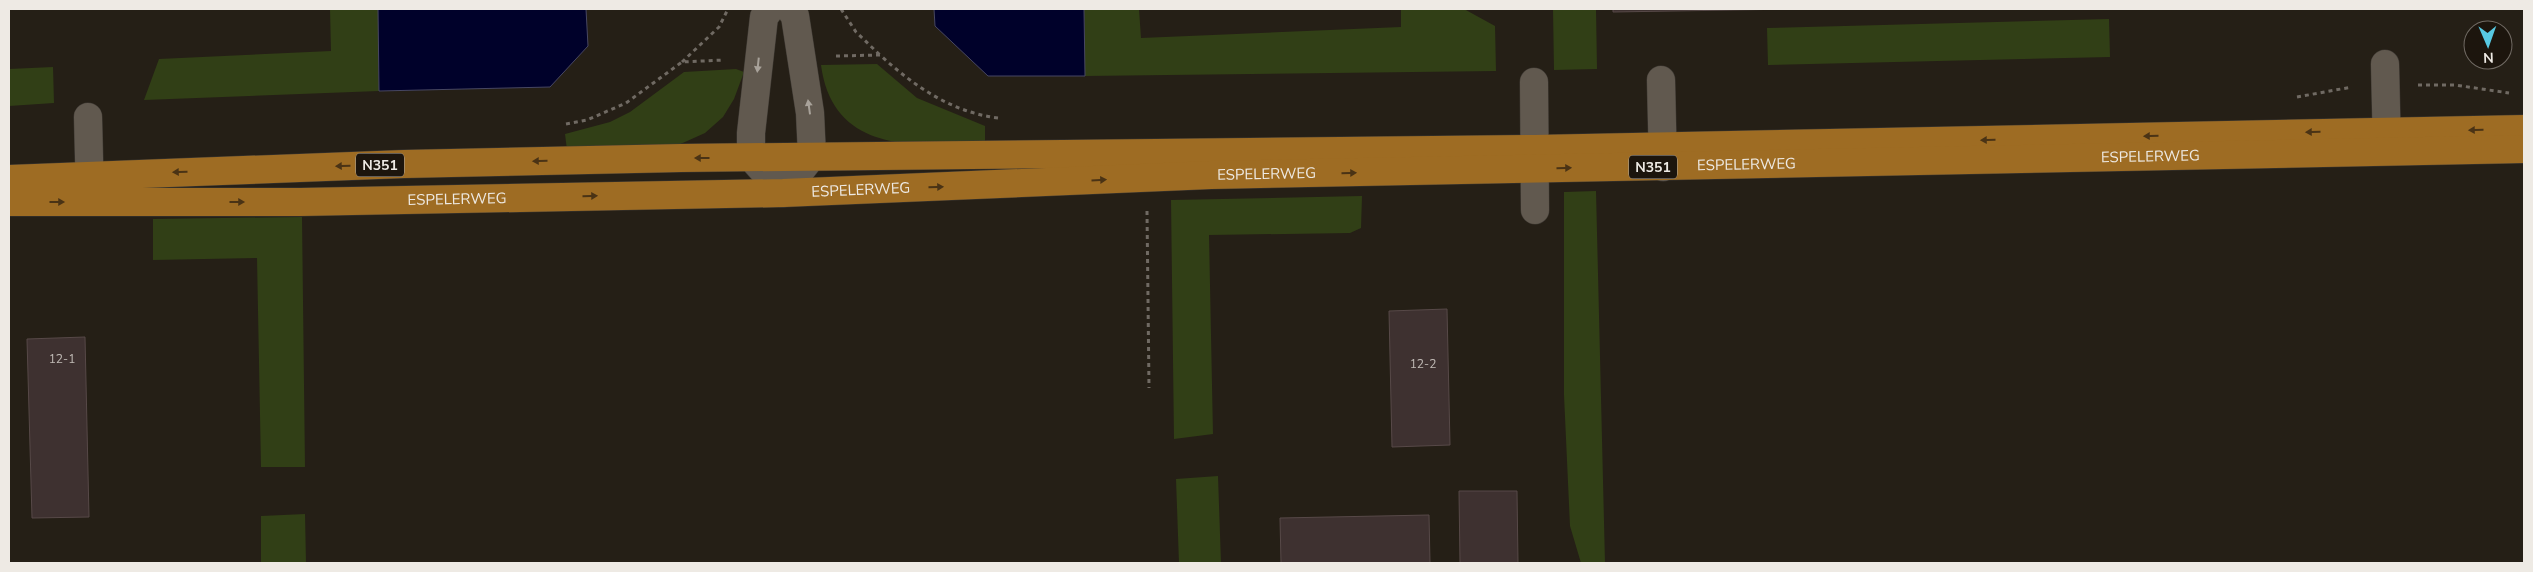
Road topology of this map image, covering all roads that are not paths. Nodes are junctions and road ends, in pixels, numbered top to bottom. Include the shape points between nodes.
1 (770, 9) edge
2 (790, 9) edge
3 (2385, 64) dead end
4 (1661, 80) dead end
5 (1534, 82) dead end
6 (88, 117) dead end
7 (2524, 129) edge
8 (2387, 141) junction
9 (2524, 149) edge
10 (812, 156) junction
11 (1663, 156) junction
12 (751, 157) junction
13 (1534, 159) junction
14 (1146, 174) junction
15 (9, 179) edge
16 (90, 189) junction
17 (783, 193) junction
18 (9, 202) edge
19 (1535, 210) dead end

1 -> 12 street via 764,17
10 -> 2 street via 808,94 795,16
3 - 8 street
4 - 11 street
5 - 13 street
6 - 16 street
7 -> 8 main road, ESPELERWEG / N351
8 - 9 main road, ESPELERWEG / N351
8 - 11 main road, ESPELERWEG / N351
10 - 12 main road, ESPELERWEG / N351
10 - 14 main road, ESPELERWEG / N351
10 - 17 street
11 - 13 main road, ESPELERWEG / N351
12 -> 16 main road, ESPELERWEG / N351 via 404,164
12 - 17 street
13 - 14 main road, ESPELERWEG / N351
13 - 19 street
17 -> 14 main road, ESPELERWEG / N351
15 - 16 main road, ESPELERWEG / N351
16 -> 17 main road, ESPELERWEG / N351 via 319,202
18 -> 16 main road, ESPELERWEG / N351

